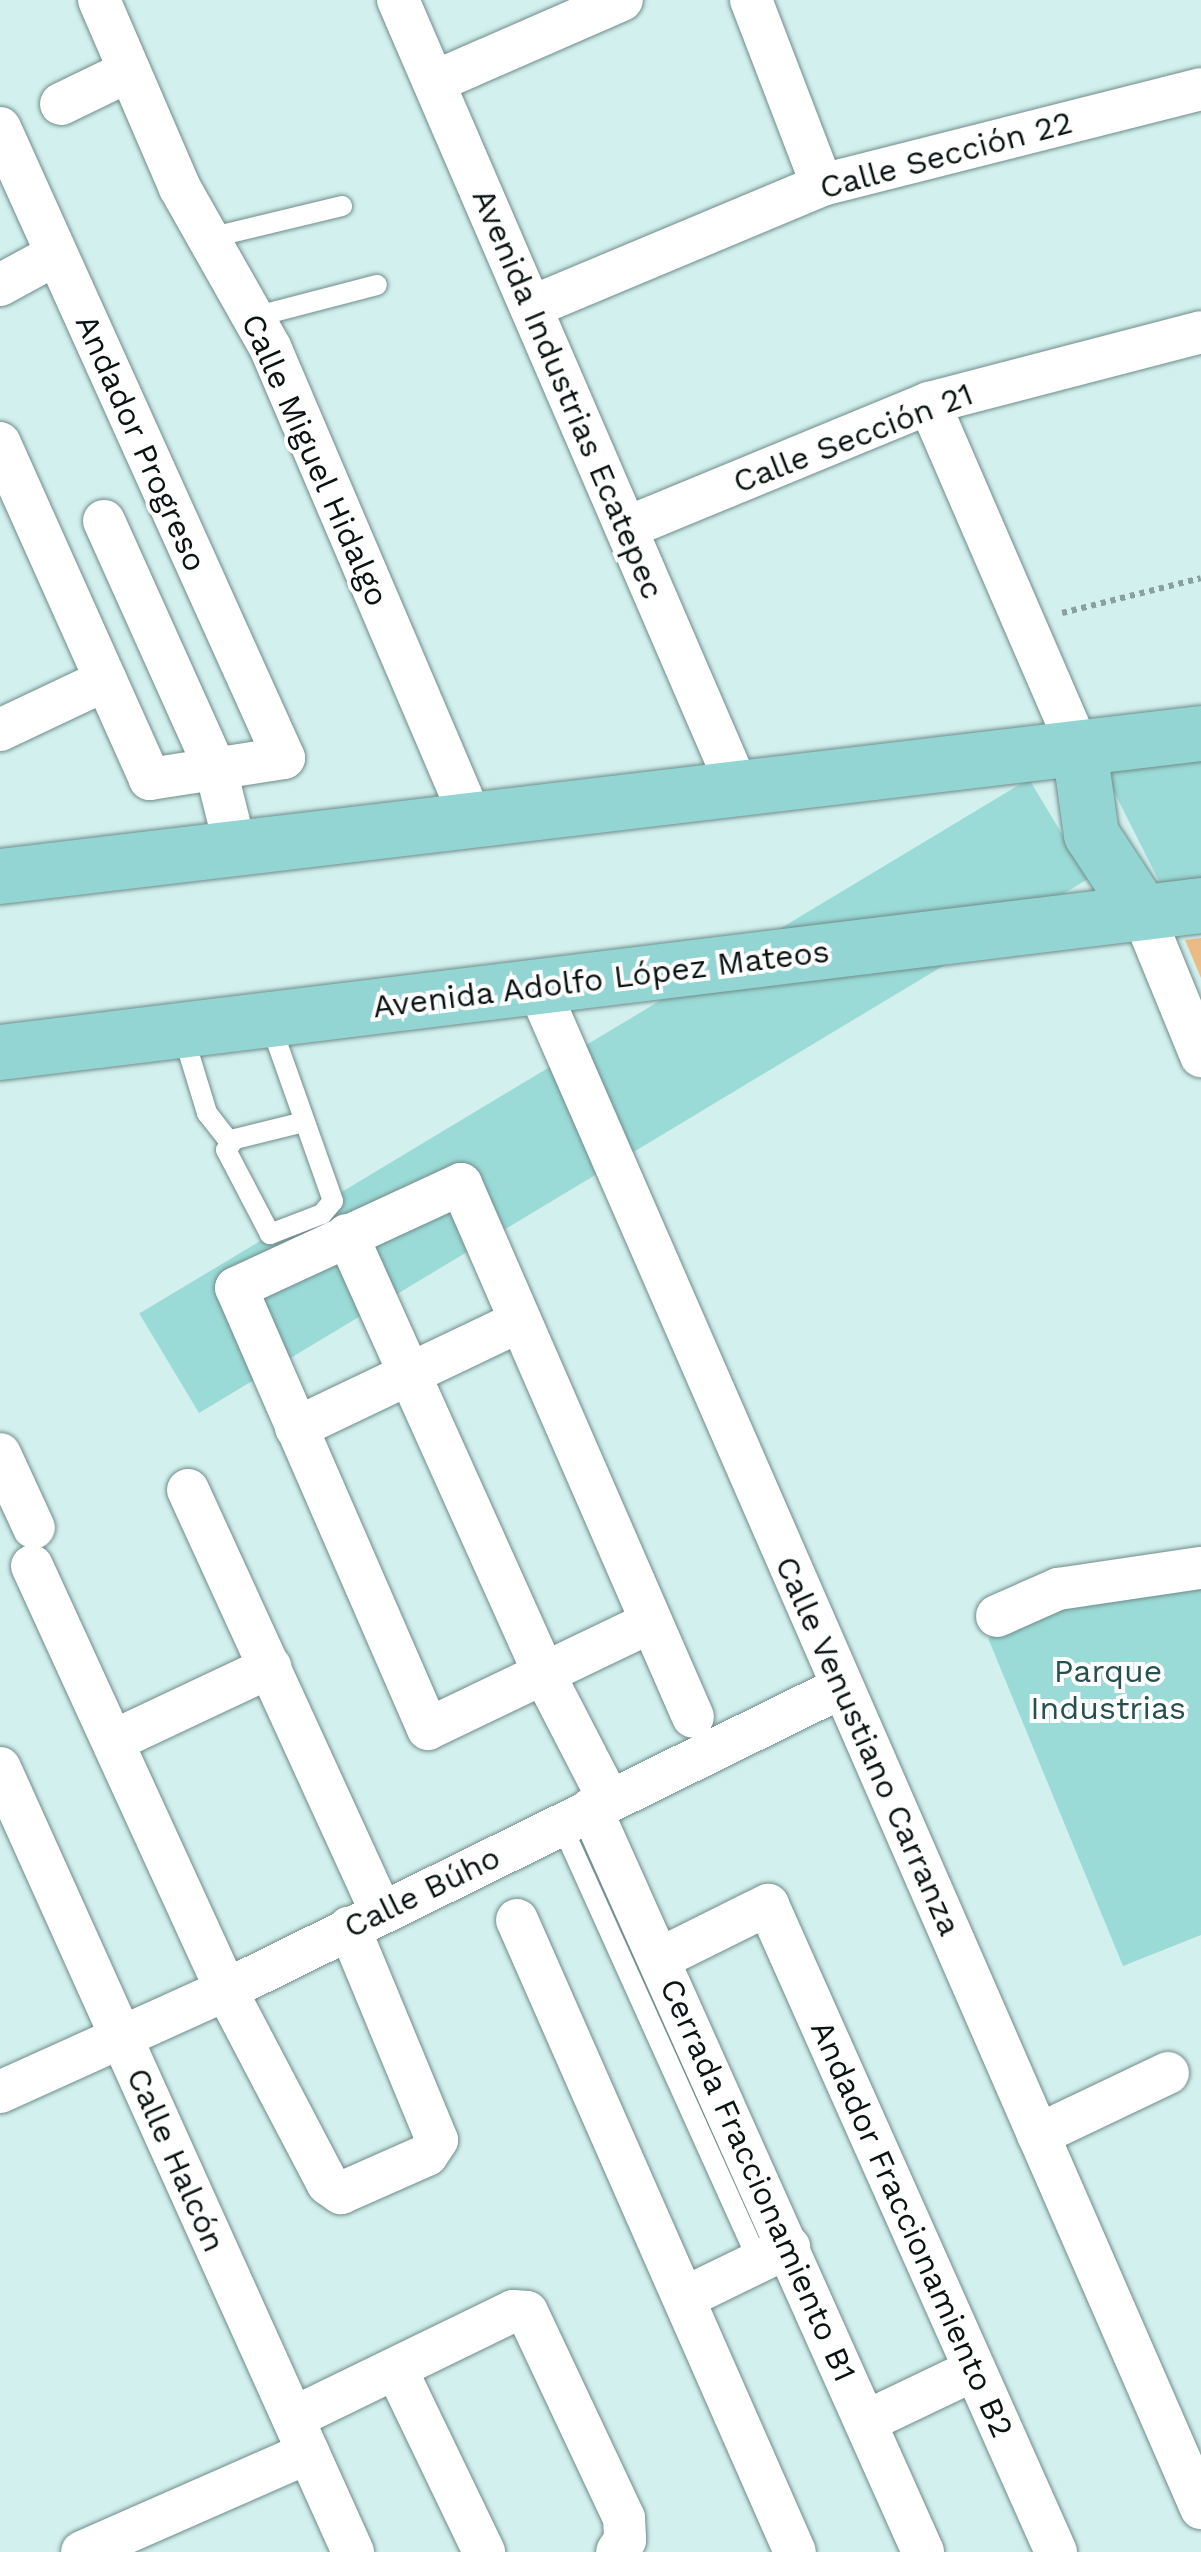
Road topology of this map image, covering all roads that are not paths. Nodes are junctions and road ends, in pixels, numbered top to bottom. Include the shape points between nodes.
1 (99, 0) edge
2 (398, 0) edge
3 (622, 0) edge
4 (751, 0) edge
5 (128, 71) junction
6 (434, 82) junction
7 (1201, 89) edge
8 (61, 104) dead end
9 (0, 128) edge
10 (822, 185) junction
11 (342, 206) dead end
12 (205, 238) junction
13 (56, 255) junction
14 (0, 285) edge
15 (377, 285) dead end
16 (531, 307) junction
17 (254, 317) junction
18 (1201, 332) edge
19 (929, 402) junction
20 (0, 443) edge
21 (164, 493) junction
22 (104, 521) junction
23 (626, 528) junction
24 (46, 548) junction
25 (106, 680) junction
26 (0, 730) edge
27 (1201, 733) edge
28 (1079, 749) junction
29 (216, 770) junction
30 (738, 788) junction
31 (470, 816) junction
32 (235, 846) junction
33 (0, 876) edge
34 (1201, 904) edge
35 (1142, 912) junction
36 (536, 983) junction
37 (270, 1021) junction
38 (182, 1030) junction
39 (0, 1052) edge
40 (1201, 1056) edge
41 (304, 1122) junction
42 (230, 1142) junction
43 (347, 1235) junction
44 (518, 1322) junction
45 (409, 1370) junction
46 (296, 1428) junction
47 (0, 1454) edge
48 (188, 1490) dead end
49 (1201, 1568) edge
50 (997, 1616) dead end
51 (650, 1623) junction
52 (270, 1666) junction
53 (545, 1676) junction
54 (842, 1688) junction
55 (693, 1717) dead end
56 (112, 1741) junction
57 (0, 1768) edge
58 (587, 1811) junction
59 (365, 1920) junction
60 (517, 1920) dead end
61 (659, 1958) junction
62 (226, 1990) junction
63 (122, 2038) junction
64 (1168, 2072) dead end
65 (0, 2092) edge
66 (1038, 2135) junction
67 (774, 2254) junction
68 (684, 2298) junction
69 (974, 2370) junction
70 (397, 2371) junction
71 (866, 2422) junction
72 (301, 2436) junction
73 (1201, 2508) edge
74 (82, 2552) edge
75 (353, 2552) edge
76 (484, 2552) edge
77 (617, 2552) edge
78 (795, 2552) edge
79 (923, 2552) edge
80 (1056, 2552) edge

1 - 5 street, Calle Miguel Hidalgo
2 - 6 street, Avenida Industrias Ecatepec
3 - 6 street
4 - 10 street
5 - 8 street
5 - 12 street, Calle Miguel Hidalgo
6 - 16 street, Avenida Industrias Ecatepec
7 - 10 street, Calle Sección 22
9 - 13 street, Andador Progreso
10 - 16 street, Calle Sección 22
11 - 12 lane
12 - 17 street, Calle Miguel Hidalgo
13 - 14 street
13 - 21 street, Andador Progreso
15 - 17 lane
16 - 23 street, Avenida Industrias Ecatepec
17 - 31 street, Calle Miguel Hidalgo
18 - 19 street, Calle Sección 21
19 - 23 street, Calle Sección 21
19 - 28 street
20 - 24 street
21 - 22 street
21 - 29 street, Andador Progreso via 284,758
22 - 24 street
22 - 29 street
23 - 30 street, Avenida Industrias Ecatepec
24 - 25 street
25 - 26 street
25 - 29 street via 150,779
27 - 28 main road
28 - 30 main road
28 - 35 main road via 1091,834
29 - 32 street
30 - 31 main road
31 - 32 main road
32 - 33 main road
34 - 35 main road, Avenida Adolfo López Mateos
35 - 36 main road, Avenida Adolfo López Mateos
35 - 40 street
36 - 37 main road, Avenida Adolfo López Mateos
36 - 54 street, Calle Venustiano Carranza
37 - 38 main road, Avenida Adolfo López Mateos
37 - 41 lane
38 - 39 main road, Avenida Adolfo López Mateos
38 - 42 lane via 207,1113
41 - 42 lane
41 - 42 lane via 332,1201 322,1214 274,1234 261,1227 227,1156
43 - 44 street via 460,1184
43 - 45 street, Cerrada Fraccionamiento B1
43 - 46 street via 236,1288
44 - 45 street
44 - 51 street
45 - 46 street
45 - 53 street, Cerrada Fraccionamiento B1
46 - 53 street via 428,1728
47 - 56 street
48 - 52 street
49 - 50 street via 1058,1589
51 - 53 street
51 - 55 street
52 - 56 street
52 - 59 street
53 - 58 street, Cerrada Fraccionamiento B1
54 - 58 street, Calle Búho
54 - 66 street, Calle Venustiano Carranza
56 - 62 street
57 - 63 street, Calle Halcón
58 - 59 street, Calle Búho
58 - 61 street, Cerrada Fraccionamiento B1
58 - 67 lane
59 - 62 street, Calle Búho
59 - 62 street via 436,2132 427,2155 346,2192 332,2189
60 - 68 street
61 - 67 street, Cerrada Fraccionamiento B1
61 - 69 street, Andador Fraccionamiento B2 via 768,1905
62 - 63 street, Calle Búho
63 - 65 street, Calle Búho
63 - 72 street, Calle Halcón
64 - 66 street
66 - 73 street, Calle Venustiano Carranza
67 - 68 street
67 - 71 street, Cerrada Fraccionamiento B1
68 - 78 street
69 - 71 street
69 - 80 street, Andador Fraccionamiento B2
70 - 72 street
70 - 76 street
70 - 77 street via 513,2312 527,2312 624,2518 625,2540
71 - 79 street, Cerrada Fraccionamiento B1
72 - 74 street
72 - 75 street, Calle Halcón

